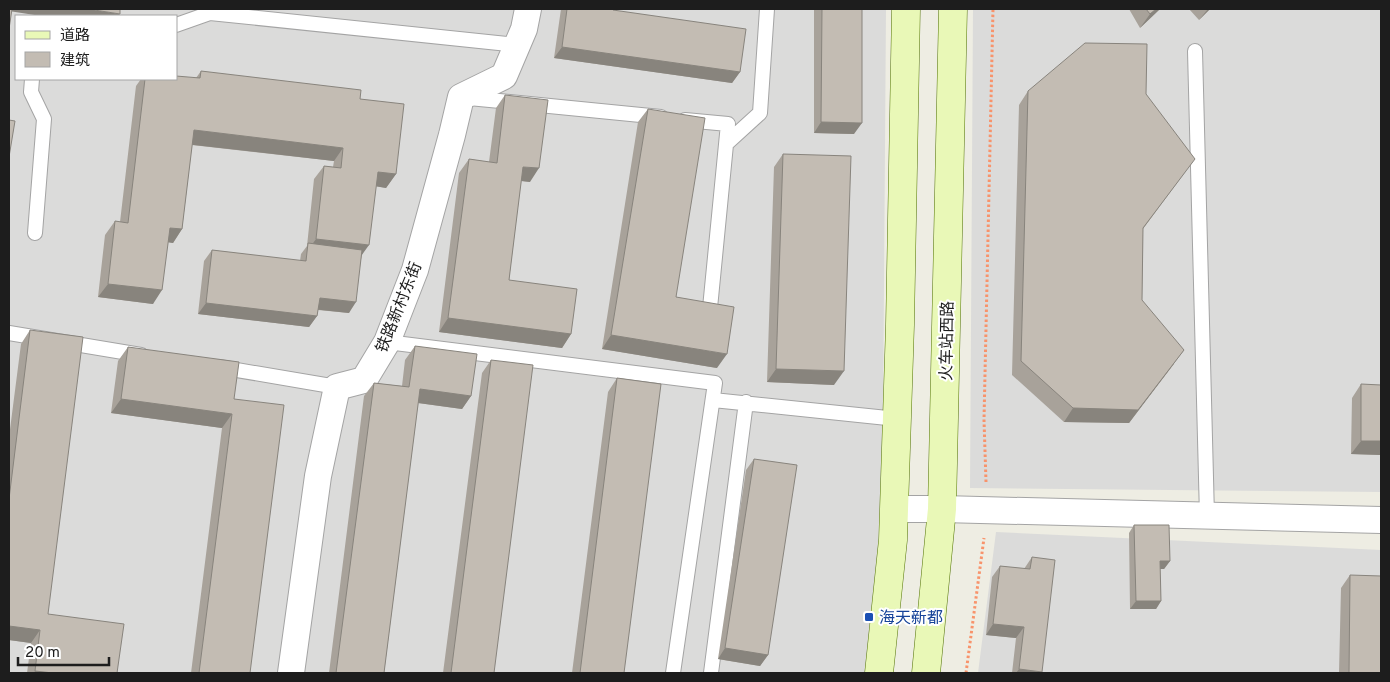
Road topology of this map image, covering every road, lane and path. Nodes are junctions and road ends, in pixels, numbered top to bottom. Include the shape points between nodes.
1 (528, 9) edge
2 (767, 9) edge
3 (906, 9) edge
4 (952, 9) edge
5 (993, 9) edge
6 (178, 24) edge
7 (517, 45) junction
8 (1195, 51) dead end
9 (32, 80) edge
10 (461, 97) junction
11 (727, 143) junction
12 (35, 233) dead end
13 (710, 308) edge
14 (9, 333) edge
15 (387, 342) junction
16 (154, 357) edge
17 (202, 364) edge
18 (337, 386) junction
19 (713, 400) junction
20 (746, 402) junction
21 (897, 420) junction
22 (942, 509) junction
23 (894, 510) junction
24 (987, 510) junction
25 (1207, 516) junction
26 (1381, 520) edge
27 (291, 673) edge
28 (673, 673) edge
29 (711, 673) edge
30 (879, 673) edge
31 (926, 673) edge
32 (966, 673) edge

1 - 7 street
2 - 11 lane via 760,113
3 - 21 main road
4 - 22 main road, 火车站西路
5 - 24 path via 984,420
6 - 7 lane via 210,13
7 - 10 street via 504,76
8 - 25 lane
9 - 12 lane via 31,92 44,119
10 - 11 lane via 728,124
10 - 15 street, 铁路新村东街 via 415,270
11 - 13 lane
14 - 16 lane
15 - 18 street, 铁路新村东街 via 364,380
15 - 19 lane via 715,383
17 - 18 lane
18 - 27 street via 318,476
19 - 20 lane
19 - 28 lane
20 - 21 lane
20 - 29 lane
21 - 23 main road
22 - 23 street
22 - 24 street
22 - 31 main road, 火车站西路
23 - 30 main road
24 - 25 street
24 - 32 path
25 - 26 street

